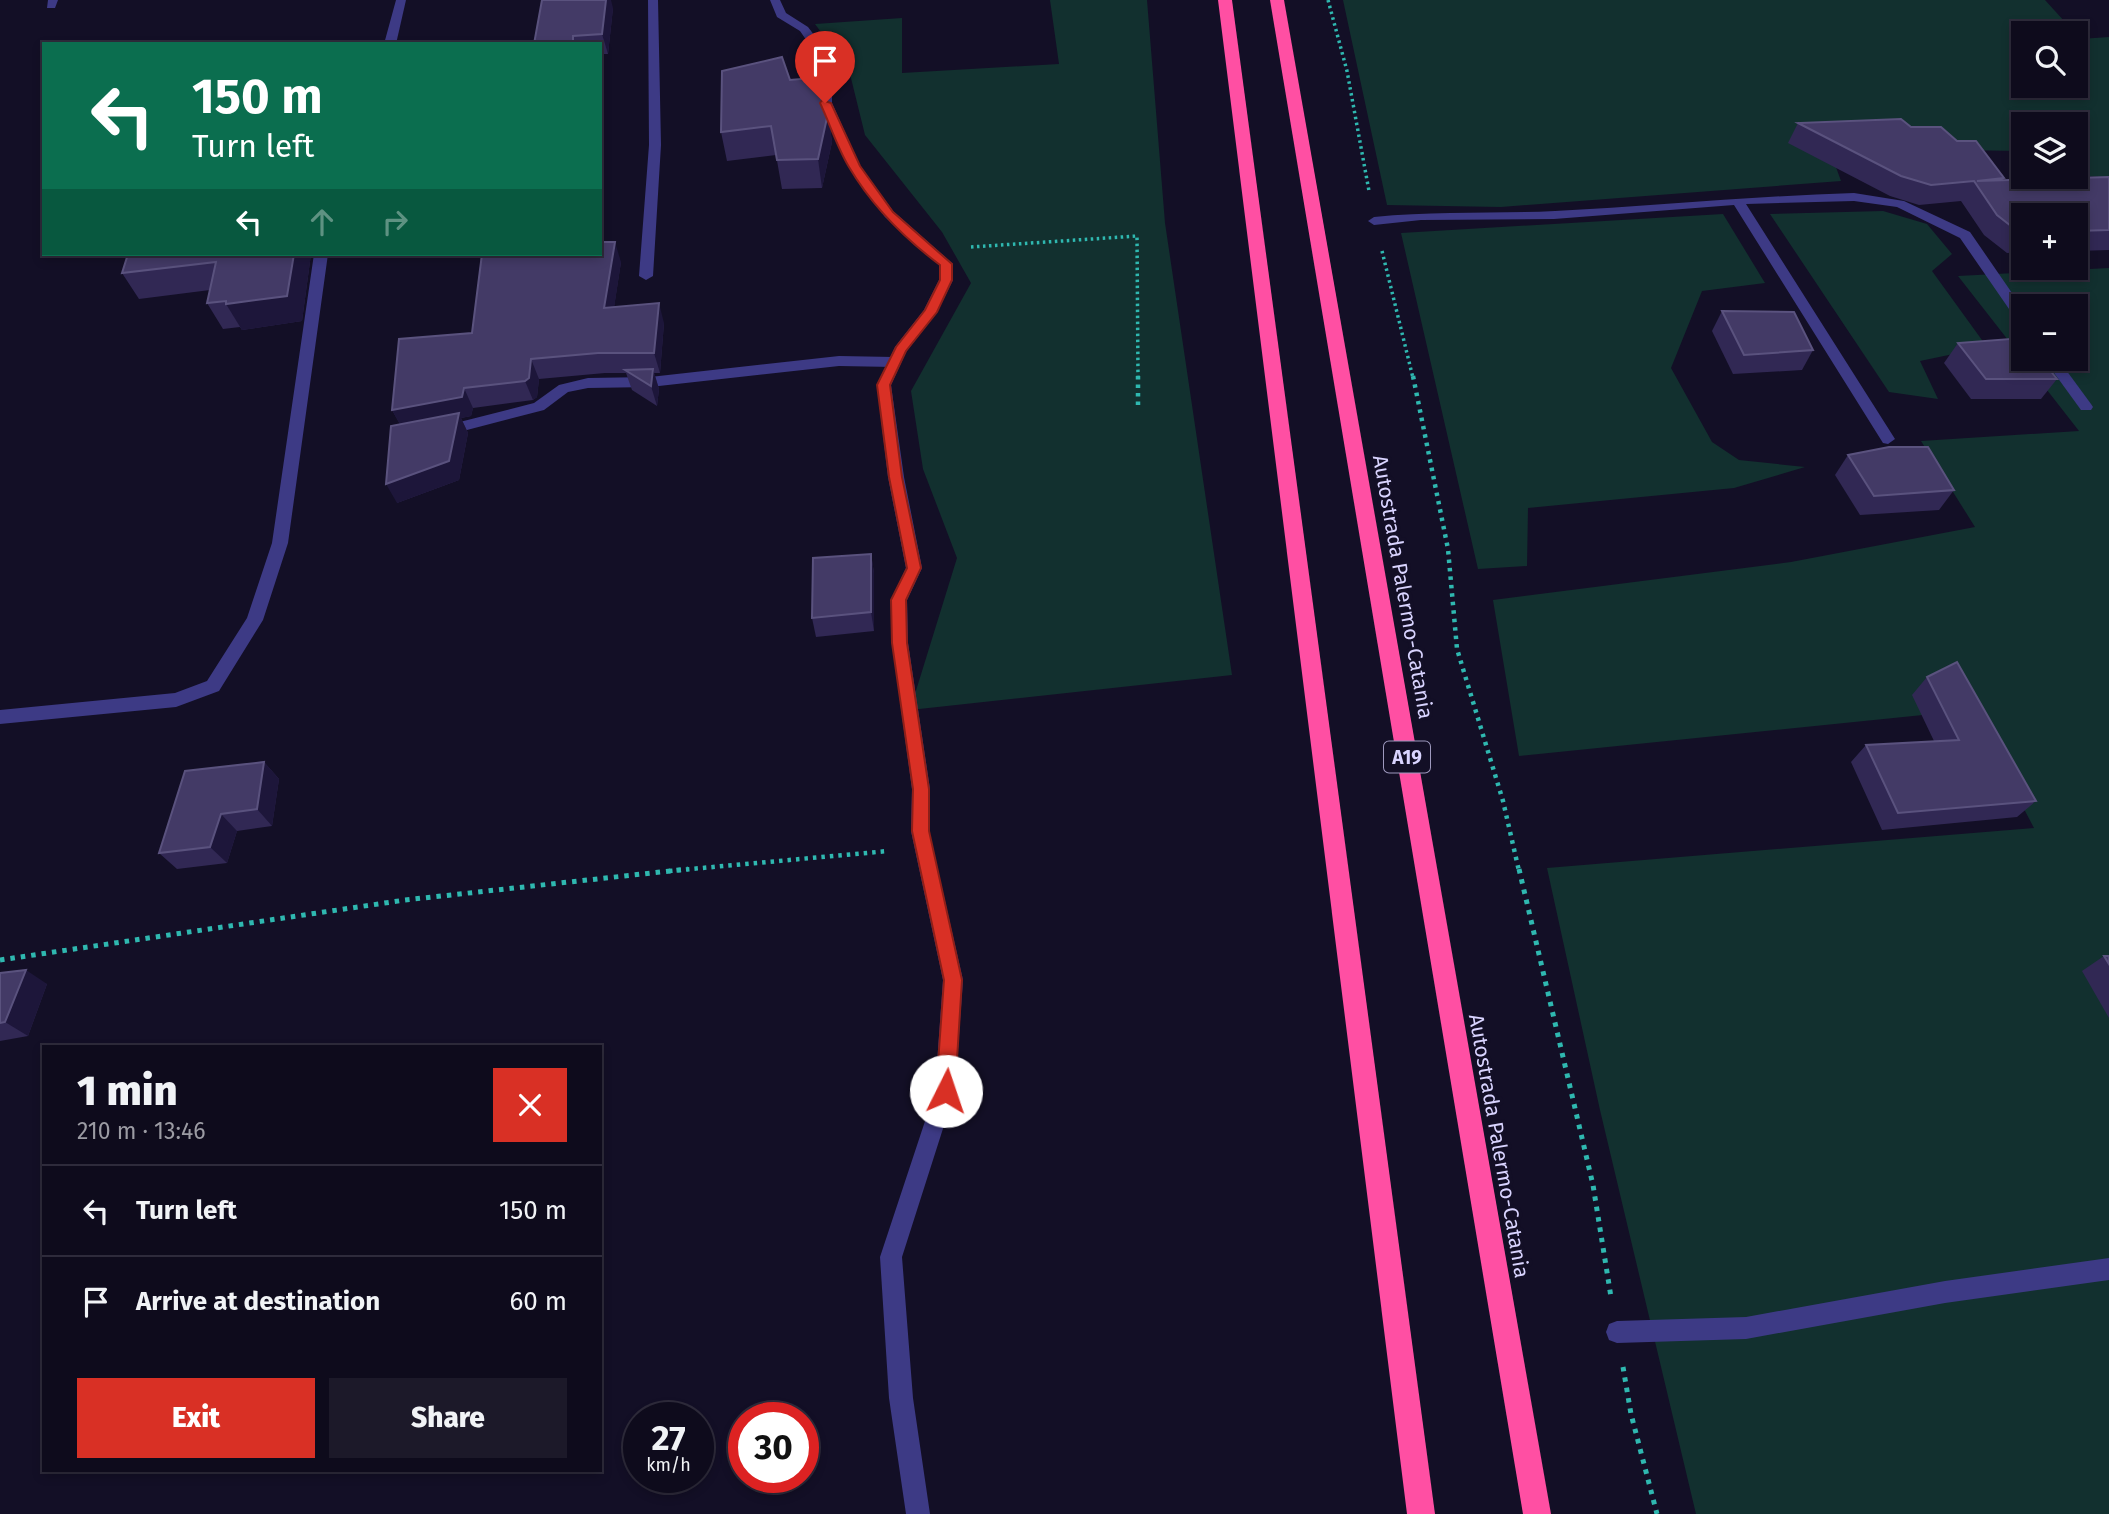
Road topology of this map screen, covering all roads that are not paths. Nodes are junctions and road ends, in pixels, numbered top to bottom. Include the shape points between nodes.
1 (401, 0) edge
2 (653, 0) edge
3 (775, 0) edge
4 (1224, 0) edge
5 (1277, 0) edge
6 (390, 42) edge
7 (1738, 201) junction
8 (1374, 221) road end
9 (321, 256) edge
10 (646, 276) dead end
11 (2011, 302) edge
12 (894, 362) junction
13 (2060, 371) edge
14 (2086, 407) dead end
15 (424, 434) edge
16 (1888, 439) dead end
17 (0, 717) edge
18 (2109, 1269) edge
19 (1617, 1332) road end
20 (918, 1514) edge
21 (1421, 1514) edge
22 (1537, 1514) edge

1 - 6 street
2 - 10 street via 655,145
3 - 12 street via 781,15 804,29 815,44 826,75 825,103 854,166 889,214 946,264 946,280 930,312
4 - 21 highway
5 - 22 highway, Autostrada Palermo-Catania / A19
7 - 8 street via 1554,215
7 - 11 street via 1854,197 1900,204 1965,235
7 - 16 street
9 - 17 street via 280,542 255,620 213,686 176,700
12 - 15 street via 839,361 650,382 588,383 564,388 539,407
12 - 20 street via 884,385 914,568 899,600 900,643 921,789 920,831 953,980 946,1091 891,1257 901,1398
13 - 14 street
18 - 19 street via 1945,1292 1746,1328

